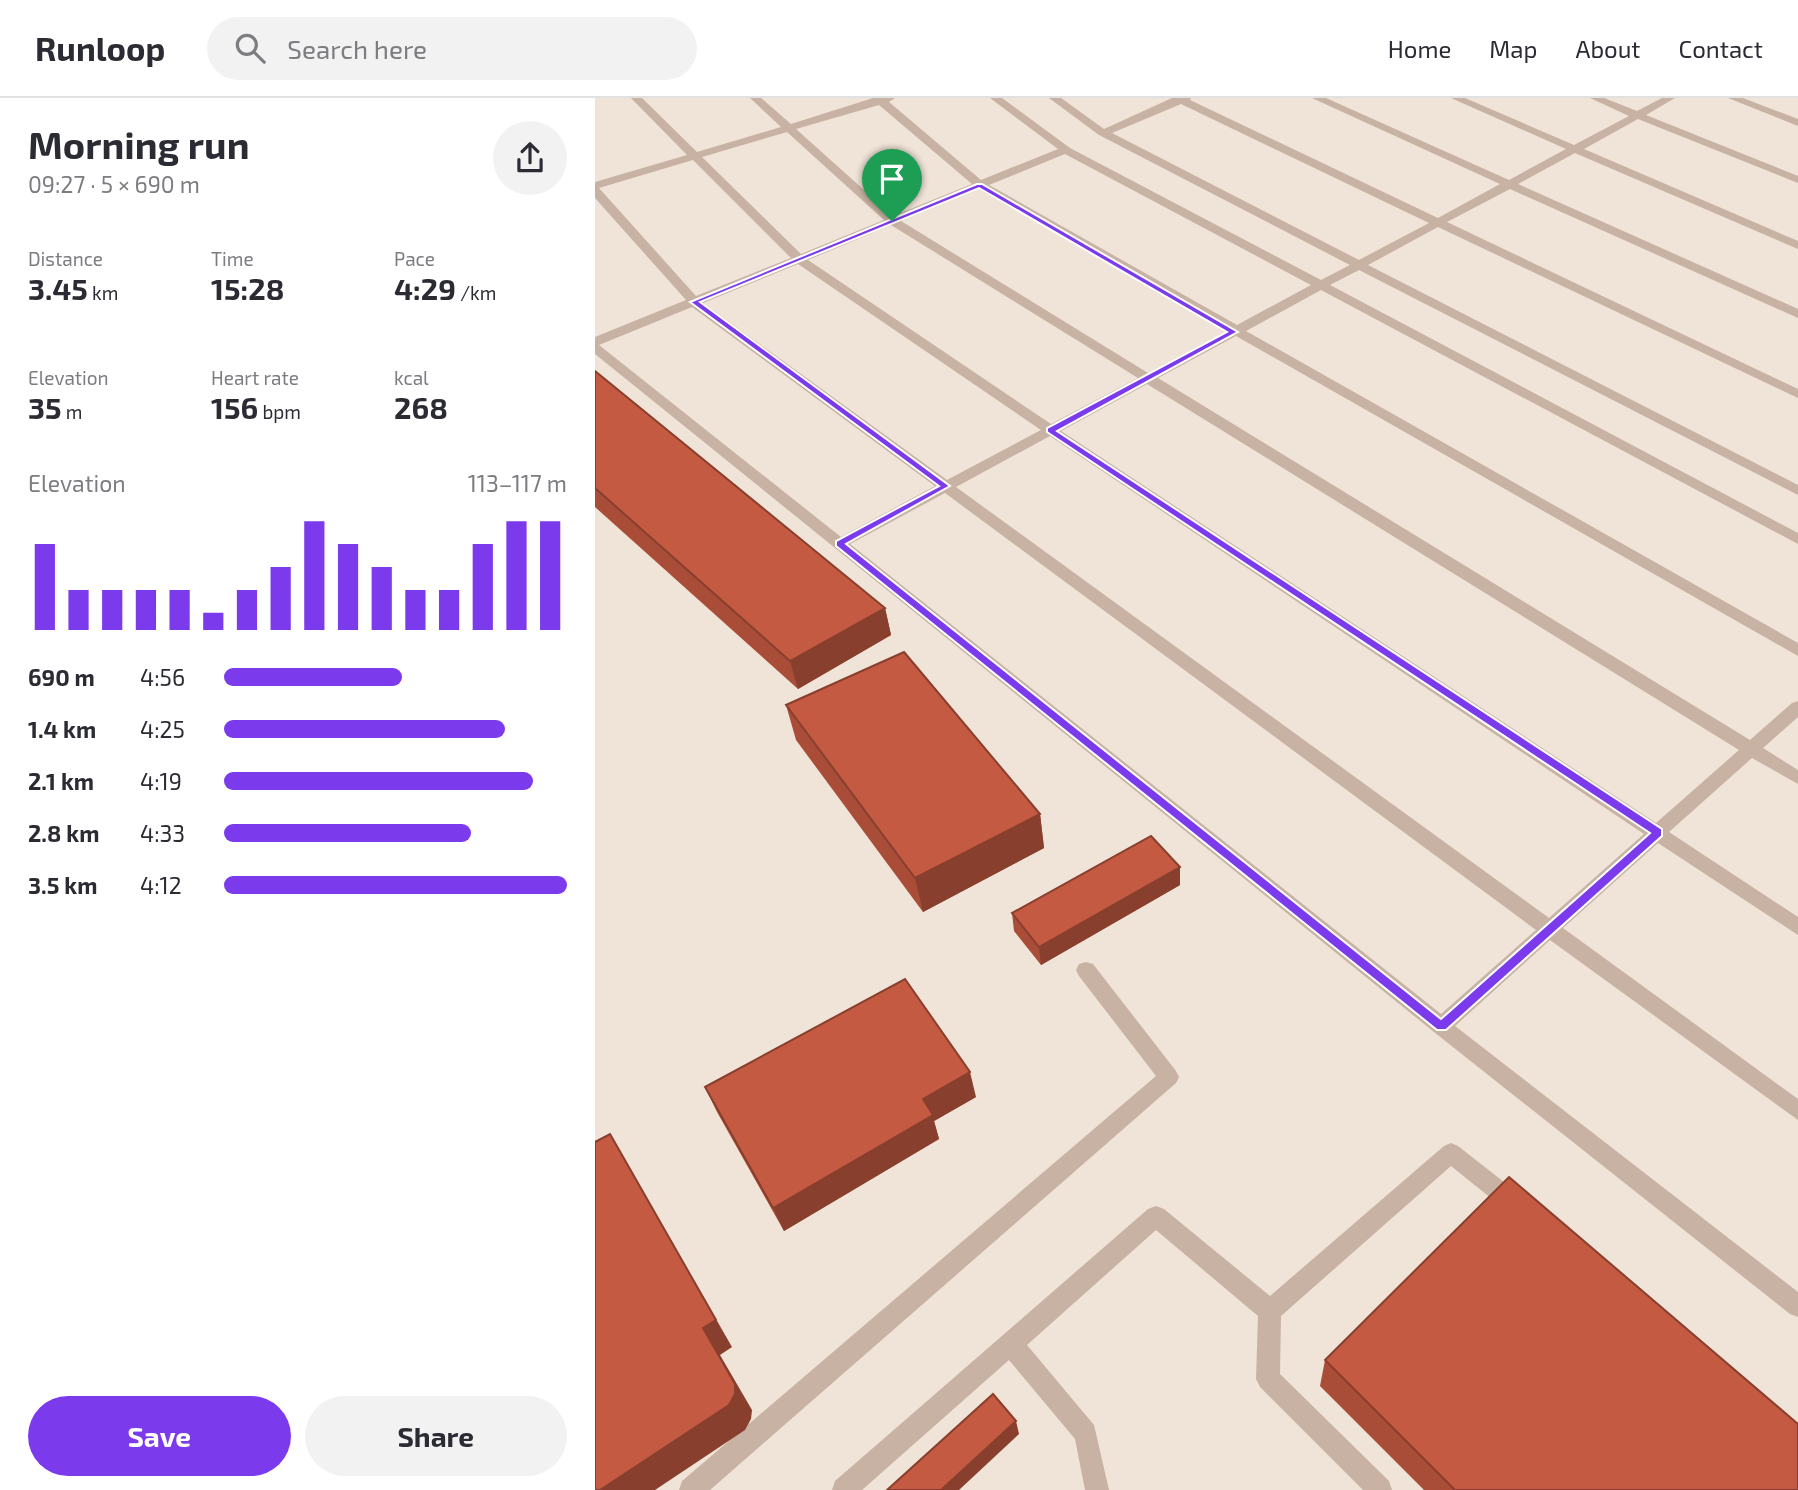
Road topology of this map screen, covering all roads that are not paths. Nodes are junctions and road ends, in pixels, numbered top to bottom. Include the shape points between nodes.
1 (636, 98) edge
2 (755, 98) edge
3 (995, 98) edge
4 (1054, 98) edge
5 (1317, 98) edge
6 (1456, 98) edge
7 (1595, 98) edge
8 (1670, 98) edge
9 (1733, 98) edge
10 (884, 99) edge
11 (1181, 99) edge
12 (1639, 115) junction
13 (1798, 123) edge
14 (790, 129) junction
15 (1103, 133) junction
16 (1574, 149) junction
17 (1066, 150) junction
18 (693, 156) junction
19 (1798, 180) edge
20 (1510, 184) junction
21 (980, 185) junction
22 (595, 188) edge
23 (892, 221) junction
24 (1438, 222) junction
25 (1798, 245) edge
26 (799, 259) junction
27 (1354, 267) junction
28 (1325, 283) junction
29 (694, 302) junction
30 (1798, 314) edge
31 (1234, 332) junction
32 (595, 342) edge
33 (595, 348) edge
34 (1148, 378) junction
35 (1798, 394) edge
36 (1050, 430) junction
37 (946, 486) junction
38 (1798, 491) edge
39 (1798, 539) edge
40 (839, 544) junction
41 (1798, 650) edge
42 (1798, 707) edge
43 (1751, 749) junction
44 (1798, 778) edge
45 (1658, 832) junction
46 (1798, 927) edge
47 (1551, 929) junction
48 (1086, 970) dead end
49 (1441, 1026) junction
50 (1798, 1111) edge
51 (1527, 1214) edge
52 (1798, 1306) edge
53 (1270, 1311) junction
54 (1010, 1343) junction
55 (691, 1490) edge
56 (844, 1490) edge
57 (1097, 1490) edge
58 (1380, 1490) edge

1 - 18 lane
2 - 14 lane
3 - 17 lane
4 - 15 lane
5 - 20 lane
6 - 16 lane
7 - 12 lane
8 - 12 lane
9 - 13 lane
10 - 14 lane
10 - 21 lane
11 - 15 lane
11 - 24 lane
12 - 16 lane
12 - 19 lane
14 - 18 lane
14 - 23 lane
15 - 27 lane
16 - 20 lane
16 - 25 lane
17 - 21 lane
17 - 28 lane
18 - 22 lane
18 - 26 lane
20 - 24 lane
20 - 30 lane
21 - 23 lane
21 - 31 lane
22 - 29 lane
23 - 26 lane
23 - 34 lane
24 - 27 lane
24 - 35 lane
26 - 29 lane
26 - 36 lane
27 - 28 lane
27 - 38 lane
28 - 31 lane
28 - 39 lane
29 - 32 lane
29 - 37 lane
31 - 34 lane
31 - 41 lane
33 - 40 lane
34 - 36 lane
34 - 43 lane
36 - 37 lane
36 - 45 lane
37 - 40 lane
37 - 47 lane
40 - 49 lane
42 - 43 lane
43 - 44 lane
43 - 45 lane
45 - 46 lane
45 - 47 lane
47 - 49 lane
47 - 50 lane
48 - 55 lane via 1169,1077
49 - 52 lane
51 - 53 lane via 1451,1153
53 - 54 lane via 1156,1216
53 - 58 lane via 1268,1379
54 - 56 lane
54 - 57 lane via 1086,1433

